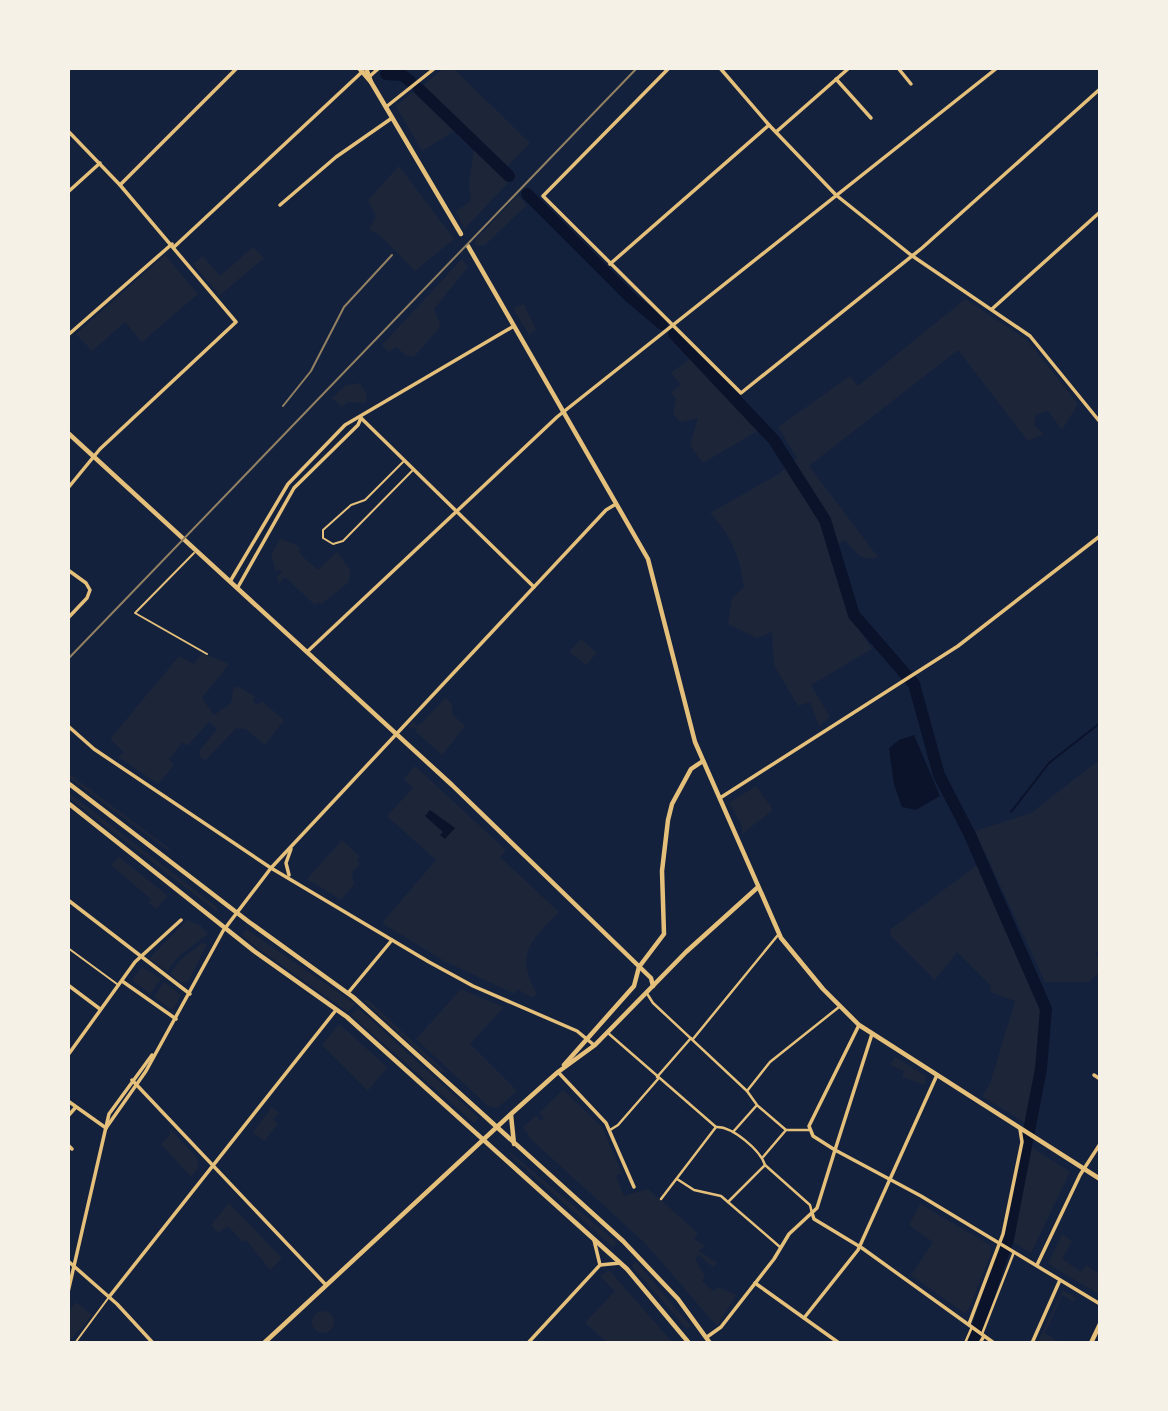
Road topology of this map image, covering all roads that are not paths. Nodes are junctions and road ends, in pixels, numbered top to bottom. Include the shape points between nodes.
1 (237, 68) edge
2 (379, 68) edge
3 (435, 68) edge
4 (668, 68) edge
5 (720, 68) edge
6 (849, 68) edge
7 (898, 68) edge
8 (997, 68) edge
9 (363, 69) edge
10 (371, 79) junction
11 (836, 79) junction
12 (911, 83) dead end
13 (1100, 89) edge
14 (386, 107) junction
15 (392, 118) junction
16 (871, 118) dead end
17 (769, 125) junction
18 (68, 131) edge
19 (775, 132) junction
20 (100, 163) junction
21 (120, 185) junction
22 (68, 192) edge
23 (836, 195) junction
24 (280, 205) dead end
25 (1100, 212) edge
26 (461, 234) dead end
27 (173, 246) junction
28 (468, 246) dead end
29 (911, 255) junction
30 (610, 264) junction
31 (992, 309) junction
32 (514, 326) junction
33 (672, 326) junction
34 (68, 335) edge
35 (563, 413) junction
36 (361, 418) junction
37 (1100, 422) edge
38 (68, 433) edge
39 (94, 457) junction
40 (403, 462) junction
41 (412, 471) junction
42 (68, 488) edge
43 (278, 502) junction
44 (616, 504) junction
45 (284, 505) junction
46 (455, 511) junction
47 (1100, 536) edge
48 (197, 549) junction
49 (68, 570) edge
50 (231, 580) junction
51 (238, 587) junction
52 (534, 587) junction
53 (68, 618) edge
54 (308, 651) junction
55 (207, 654) dead end
56 (68, 726) edge
57 (396, 735) junction
58 (703, 761) junction
59 (68, 783) edge
60 (720, 798) junction
61 (68, 803) edge
62 (294, 844) junction
63 (271, 868) junction
64 (289, 877) junction
65 (757, 888) junction
66 (68, 900) edge
67 (237, 913) junction
68 (181, 920) dead end
69 (225, 928) junction
70 (778, 935) junction
71 (392, 940) junction
72 (68, 948) edge
73 (142, 957) junction
74 (639, 967) junction
75 (638, 977) junction
76 (120, 983) junction
77 (68, 985) edge
78 (653, 986) junction
79 (646, 992) junction
80 (348, 993) junction
81 (190, 994) junction
82 (839, 1007) junction
83 (337, 1008) junction
84 (101, 1010) junction
85 (176, 1019) junction
86 (859, 1025) junction
87 (608, 1032) junction
88 (872, 1034) junction
89 (587, 1038) junction
90 (692, 1039) junction
91 (595, 1045) junction
92 (155, 1053) junction
93 (68, 1055) edge
94 (558, 1072) junction
95 (937, 1075) junction
96 (1094, 1076) dead end
97 (657, 1078) junction
98 (1100, 1079) edge
99 (132, 1080) junction
100 (137, 1084) junction
101 (747, 1091) junction
102 (68, 1101) edge
103 (757, 1105) junction
104 (76, 1107) junction
105 (511, 1114) junction
106 (68, 1116) edge
107 (106, 1128) junction
108 (496, 1128) junction
109 (716, 1128) junction
110 (1020, 1128) junction
111 (610, 1130) junction
112 (786, 1130) junction
113 (808, 1130) junction
114 (733, 1132) junction
115 (483, 1140) junction
116 (514, 1144) junction
117 (1100, 1144) edge
118 (835, 1150) junction
119 (763, 1158) junction
120 (213, 1165) junction
121 (765, 1166) junction
122 (1084, 1169) junction
123 (890, 1178) junction
124 (677, 1179) junction
125 (1100, 1179) edge
126 (634, 1187) dead end
127 (661, 1199) dead end
128 (728, 1202) junction
129 (811, 1213) junction
130 (593, 1239) junction
131 (1001, 1244) junction
132 (780, 1247) junction
133 (860, 1247) junction
134 (1014, 1252) junction
135 (68, 1261) edge
136 (620, 1263) junction
137 (600, 1265) junction
138 (1037, 1265) junction
139 (75, 1269) junction
140 (1060, 1280) junction
141 (755, 1283) junction
142 (326, 1285) junction
143 (68, 1293) edge
144 (109, 1297) junction
145 (1100, 1304) edge
146 (804, 1318) junction
147 (1100, 1324) edge
148 (972, 1326) junction
149 (982, 1334) junction
150 (706, 1337) junction
151 (688, 1342) edge
152 (75, 1343) edge
153 (153, 1343) edge
154 (264, 1343) edge
155 (528, 1343) edge
156 (710, 1343) edge
157 (839, 1343) edge
158 (965, 1343) edge
159 (980, 1343) edge
160 (994, 1343) edge
161 (1032, 1343) edge
162 (1091, 1343) edge

1 - 21 street
2 - 10 street
3 - 14 street
4 - 30 street via 542,196
5 - 17 street
6 - 11 street
7 - 12 street
8 - 23 street
9 - 10 street
9 - 27 street
10 - 14 street
11 - 16 street
11 - 19 street
13 - 29 street
14 - 15 street
15 - 24 street via 335,157
15 - 26 street
17 - 19 street
17 - 30 street
18 - 20 street
19 - 23 street
20 - 21 street
20 - 22 street
21 - 27 street
23 - 29 street
23 - 33 street
25 - 31 street
27 - 34 street
27 - 39 street via 236,322
28 - 32 street
29 - 31 street
29 - 33 street via 741,393
30 - 33 street
31 - 37 street via 1038,343
32 - 35 street
32 - 36 street
33 - 35 street
35 - 44 street
35 - 46 street
36 - 40 street
36 - 43 street via 338,432 296,475
36 - 45 street via 302,479
38 - 39 street
39 - 42 street
39 - 48 street
40 - 41 street
40 - 41 lane via 367,498 351,505 323,530 323,538 330,544 340,543
41 - 46 street
43 - 45 street
43 - 50 street
44 - 52 street
44 - 58 street via 648,559
45 - 51 street
46 - 52 street
46 - 54 street
47 - 60 street via 971,637
48 - 50 street
48 - 55 lane via 135,613
49 - 53 street via 89,587 89,595
50 - 51 street
51 - 54 street
52 - 57 street
54 - 57 street
56 - 63 street via 94,749
57 - 62 street
57 - 74 street
58 - 60 street
58 - 74 street via 691,769 672,804 662,871 664,934
59 - 67 street
60 - 65 street
61 - 69 street
62 - 63 street
62 - 64 street via 286,861
63 - 64 street
63 - 67 street
64 - 71 street
65 - 70 street
65 - 78 street
66 - 73 street
67 - 69 street
67 - 80 street
68 - 73 street
69 - 81 street
69 - 83 street
70 - 82 street
70 - 90 street
71 - 80 street
71 - 89 street via 457,978
72 - 76 lane
73 - 76 street
73 - 81 street
74 - 75 street
74 - 78 street via 653,980
75 - 79 street
75 - 89 street
76 - 84 street
76 - 85 street
77 - 84 street
78 - 79 street
79 - 87 street
79 - 90 street
80 - 108 street
81 - 85 street
82 - 86 street
82 - 101 street via 770,1062
83 - 115 street
83 - 120 street
84 - 93 street
85 - 92 street
86 - 88 street
86 - 113 street
87 - 91 street
87 - 97 street
88 - 95 street
88 - 118 street
89 - 91 street
89 - 94 street
90 - 97 street
90 - 101 street
91 - 94 street
92 - 99 street
92 - 100 street
94 - 105 street
94 - 111 street
95 - 110 street
95 - 123 street
96 - 98 street
97 - 109 street
97 - 111 street
99 - 100 street
99 - 107 street via 111,1111
100 - 107 street
100 - 120 street
101 - 103 street
102 - 104 street
103 - 112 street
103 - 114 street
104 - 106 street
104 - 107 street
105 - 108 street
105 - 116 street
107 - 139 street
108 - 115 street
108 - 116 street
109 - 114 street
109 - 124 street
110 - 122 street
110 - 131 street via 1022,1144
111 - 126 street
112 - 113 street
112 - 119 street
113 - 118 street
114 - 119 street
115 - 130 street
115 - 142 street
116 - 150 street via 631,1250 678,1299
117 - 122 street
118 - 123 street
118 - 129 street via 820,1200
119 - 121 street
120 - 142 street
120 - 144 street
121 - 128 street
121 - 129 street via 810,1205
122 - 125 street
122 - 138 street
123 - 131 street
123 - 133 street
124 - 127 street
124 - 128 street
128 - 132 street
129 - 132 street
129 - 133 street
130 - 136 street
130 - 137 street
131 - 134 street
131 - 148 street
132 - 141 street
133 - 146 street
133 - 148 street
134 - 138 street
134 - 149 street
135 - 139 street
136 - 137 street
136 - 151 street
137 - 155 street
138 - 140 street
139 - 143 street
139 - 144 street
140 - 145 street
140 - 161 street
141 - 146 street
141 - 150 street via 720,1328
142 - 154 street
144 - 152 lane
144 - 153 street
146 - 157 street
147 - 162 street
148 - 149 street
148 - 158 street
149 - 159 street
149 - 160 street
150 - 156 street

